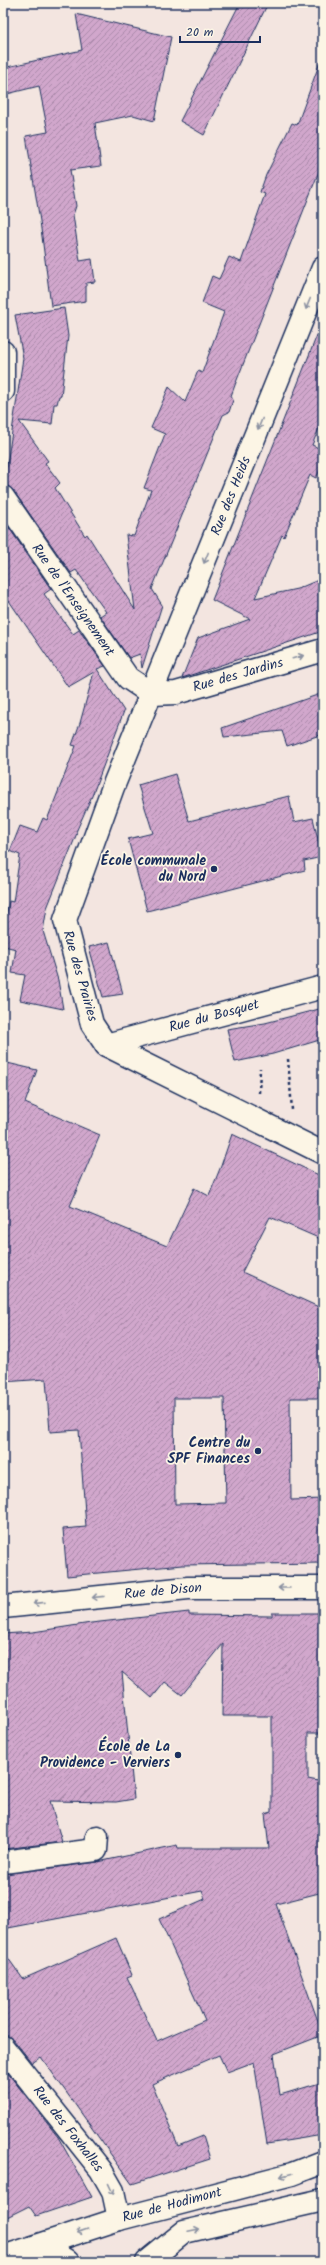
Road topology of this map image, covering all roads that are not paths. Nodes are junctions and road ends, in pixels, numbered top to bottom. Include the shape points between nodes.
1 (323, 268) edge
2 (3, 352) edge
3 (3, 392) edge
4 (3, 497) edge
5 (323, 650) edge
6 (152, 694) junction
7 (140, 724) joint
8 (323, 987) edge
9 (106, 1045) junction
10 (323, 1153) edge
11 (323, 1588) edge
12 (3, 1607) edge
13 (97, 1837) dead end
14 (3, 1862) edge
15 (3, 2047) edge
16 (323, 2162) edge
17 (323, 2200) edge
18 (119, 2218) junction
19 (13, 2254) edge
20 (68, 2262) edge
21 (147, 2262) edge

1 -> 6 street, Rue des Heids
2 - 3 street
4 - 6 street, Rue de l'Enseignement via 128,678
6 -> 5 street, Rue des Jardins via 176,693
6 - 7 street, Rue des Heids
7 - 9 street, Rue des Prairies via 113,788 65,920 92,1024
8 - 9 street, Rue du Bosquet
9 - 10 street, Rue des Prairies
11 -> 12 street, Rue de Dison via 188,1588
13 - 14 street via 96,1850
15 -> 18 street, Rue des Foxhalles via 101,2170 113,2191
16 -> 18 street, Rue de Hodimont via 292,2174
21 -> 17 street via 184,2232
18 -> 19 street, Rue de Hodimont
19 - 20 street, Rue de Hodimont via 46,2253

